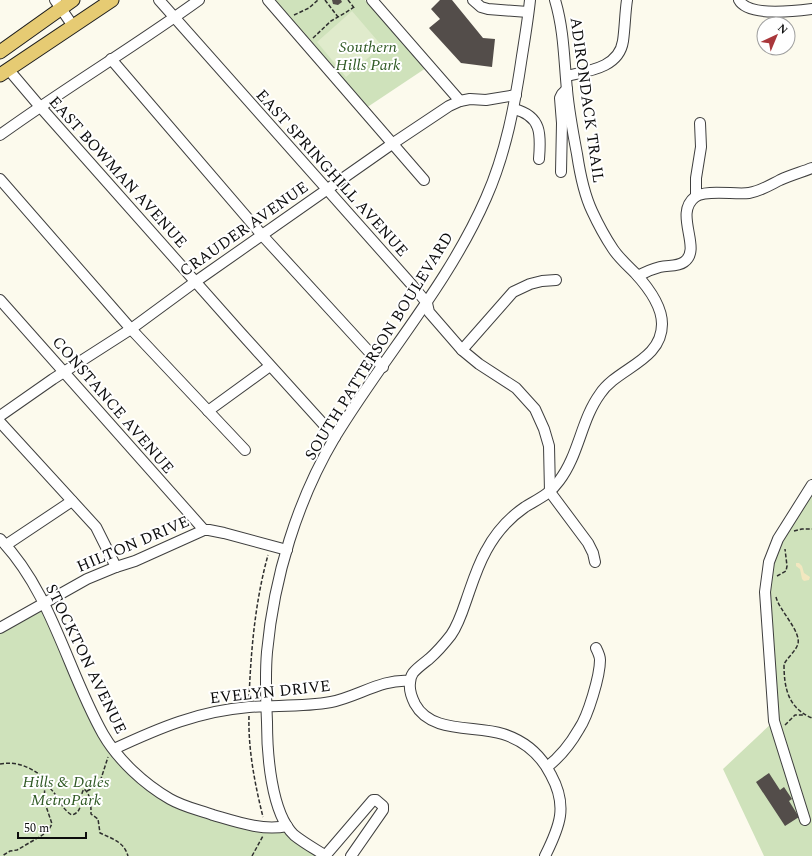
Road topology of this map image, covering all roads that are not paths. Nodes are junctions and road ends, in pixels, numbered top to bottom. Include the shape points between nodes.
1 (73, 0) edge
2 (112, 0) edge
3 (159, 0) edge
4 (199, 0) edge
5 (268, 0) edge
6 (372, 0) edge
7 (473, 0) edge
8 (530, 0) edge
9 (555, 0) edge
10 (627, 0) edge
11 (739, 0) edge
12 (57, 4) edge
13 (498, 4) edge
14 (808, 6) edge
15 (528, 12) junction
16 (174, 17) junction
17 (73, 26) junction
18 (0, 52) edge
19 (111, 59) junction
20 (7, 68) edge
21 (566, 76) junction
22 (567, 89) junction
23 (516, 95) junction
24 (460, 101) junction
25 (40, 106) junction
26 (514, 109) junction
27 (700, 123) dead end
28 (0, 135) edge
29 (392, 144) junction
30 (539, 160) dead end
31 (812, 168) edge
32 (561, 172) dead end
33 (0, 179) edge
34 (424, 180) dead end
35 (327, 190) junction
36 (696, 196) junction
37 (262, 235) junction
38 (638, 276) junction
39 (556, 280) dead end
40 (195, 282) junction
41 (0, 300) edge
42 (427, 303) junction
43 (131, 329) junction
44 (462, 350) junction
45 (270, 366) junction
46 (382, 367) junction
47 (65, 372) junction
48 (208, 411) junction
49 (0, 416) edge
50 (0, 422) edge
51 (335, 437) junction
52 (245, 450) dead end
53 (812, 485) edge
54 (550, 492) junction
55 (72, 501) junction
56 (204, 530) junction
57 (3, 542) edge
58 (287, 550) junction
59 (595, 562) dead end
60 (116, 566) junction
61 (44, 604) junction
62 (0, 628) edge
63 (596, 648) dead end
64 (410, 681) junction
65 (266, 706) junction
66 (113, 747) junction
67 (547, 767) junction
68 (805, 820) dead end
69 (287, 826) junction
70 (326, 856) edge
71 (351, 856) edge
72 (545, 856) edge

1 - 12 main road
2 - 17 main road
3 - 16 street, EAST SPRINGHILL AVENUE
4 - 16 street
5 - 29 street
6 - 24 street
7 - 13 street via 488,9
8 - 15 street, SOUTH PATTERSON BOULEVARD
9 - 21 street, ADIRONDACK TRAIL via 562,30
10 - 21 street via 623,42 617,57 598,68
11 - 14 street via 745,6 762,11 778,12
12 - 17 street
12 - 18 main road
13 - 15 street
15 - 23 street, SOUTH PATTERSON BOULEVARD
16 - 19 street
16 - 35 street, EAST SPRINGHILL AVENUE
17 - 20 main road
19 - 25 street
19 - 37 street
20 - 25 street, EAST BOWMAN AVENUE
21 - 22 street, ADIRONDACK TRAIL
22 - 32 street via 560,98
22 - 38 street, ADIRONDACK TRAIL via 585,193 613,250
23 - 24 street, CRAUDER AVENUE
23 - 26 street, SOUTH PATTERSON BOULEVARD
24 - 29 street, CRAUDER AVENUE
25 - 28 street
25 - 40 street, EAST BOWMAN AVENUE
26 - 30 street via 525,113 538,128 541,140
26 - 42 street, SOUTH PATTERSON BOULEVARD via 498,168 486,197 472,227
27 - 36 street
29 - 34 street
29 - 35 street, CRAUDER AVENUE
31 - 36 street via 748,193 712,193
33 - 43 street
35 - 37 street, CRAUDER AVENUE
35 - 42 street, EAST SPRINGHILL AVENUE
36 - 38 street via 691,201 686,218 691,245 688,259 678,265 652,269
37 - 40 street, CRAUDER AVENUE
37 - 46 street
38 - 54 street, ADIRONDACK TRAIL via 659,308 662,326 660,336 646,357 614,379 601,392 590,413 576,452
39 - 44 street via 530,284 513,292
40 - 43 street, CRAUDER AVENUE
40 - 45 street, EAST BOWMAN AVENUE
41 - 47 street, CONSTANCE AVENUE
42 - 44 street, EAST SPRINGHILL AVENUE via 429,312
42 - 46 street, SOUTH PATTERSON BOULEVARD
43 - 47 street, CRAUDER AVENUE
43 - 48 street
44 - 54 street, EAST SPRINGHILL AVENUE via 516,388 535,409 548,446
45 - 48 street
45 - 51 street, EAST BOWMAN AVENUE
46 - 51 street, SOUTH PATTERSON BOULEVARD
47 - 49 street, CRAUDER AVENUE
47 - 56 street, CONSTANCE AVENUE
48 - 52 street
50 - 55 street
51 - 58 street, SOUTH PATTERSON BOULEVARD via 297,517
53 - 68 street via 778,539 769,562 765,592 774,721
54 - 59 street via 588,543
54 - 64 street, ADIRONDACK TRAIL via 513,517 493,540 473,579 453,633 414,672
55 - 57 street
55 - 60 street via 96,527
56 - 58 street, HILTON DRIVE
56 - 60 street, HILTON DRIVE via 135,561
57 - 61 street, STOCKTON AVENUE via 29,575
58 - 65 street, SOUTH PATTERSON BOULEVARD via 271,622 267,653
60 - 61 street, HILTON DRIVE via 87,579
61 - 62 street, HILTON DRIVE
61 - 66 street, STOCKTON AVENUE via 86,701
63 - 67 street via 600,660 581,727
64 - 65 street, EVELYN DRIVE via 400,680 383,684 331,702
64 - 67 street via 412,697 417,708 430,720 439,724 490,731 514,738 537,754
65 - 66 street, EVELYN DRIVE via 192,717
65 - 69 street, SOUTH PATTERSON BOULEVARD via 269,764 280,812
66 - 69 street, STOCKTON AVENUE via 132,770 172,800 222,817 266,828
67 - 72 street via 558,790 561,813 558,829
69 - 70 street, SOUTH PATTERSON BOULEVARD via 294,834
70 - 71 street via 373,800 376,800 384,806 383,810

